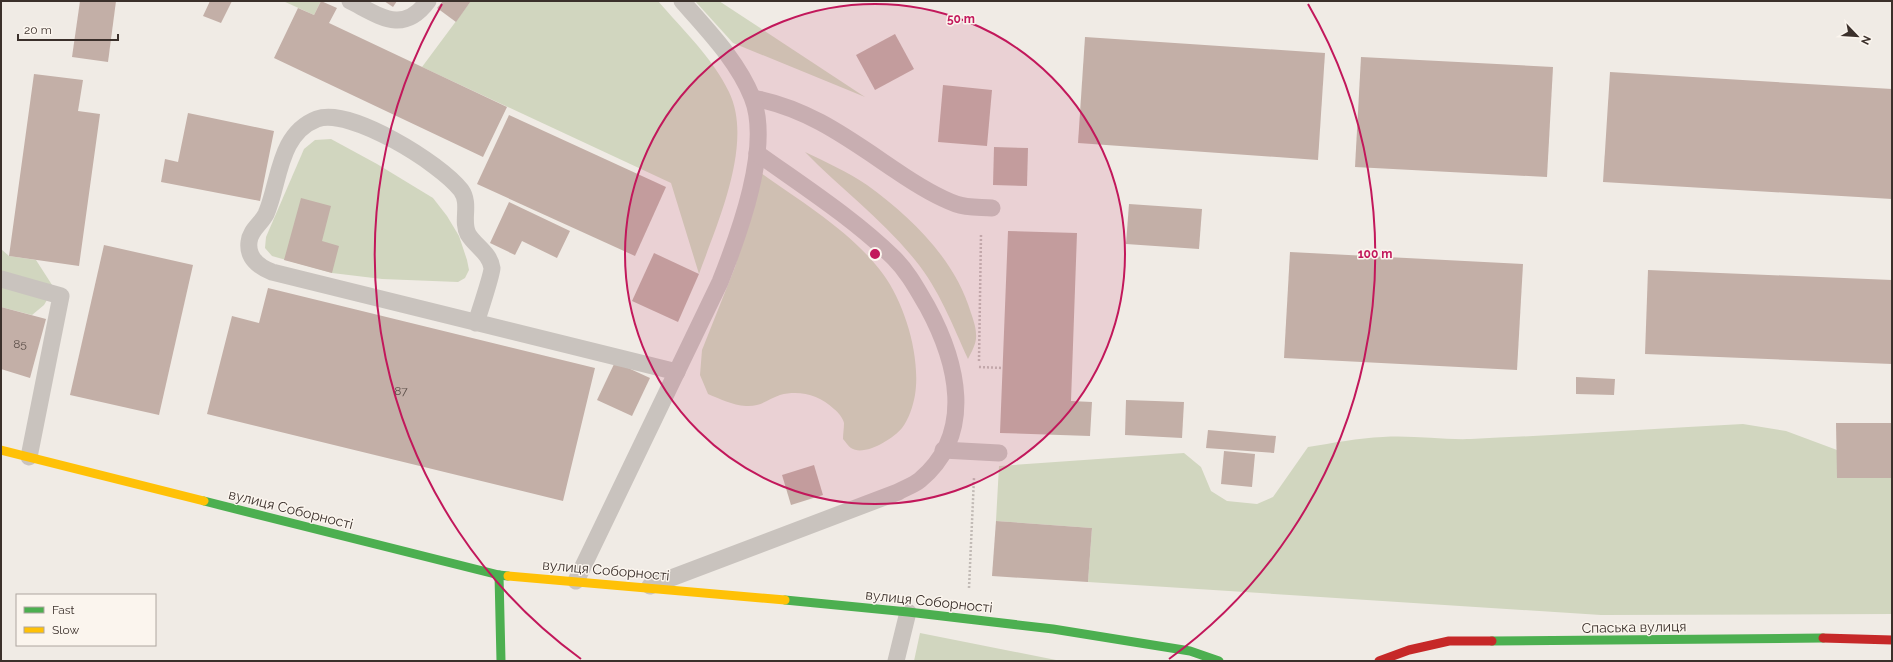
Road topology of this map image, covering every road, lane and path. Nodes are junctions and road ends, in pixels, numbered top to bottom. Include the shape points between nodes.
1 (350, 1) edge
2 (428, 1) edge
3 (682, 1) edge
4 (753, 98) junction
5 (757, 153) junction
6 (992, 208) dead end
7 (981, 260) dead end
8 (1, 279) edge
9 (476, 323) junction
10 (1002, 368) dead end
11 (677, 372) junction
12 (1, 450) edge
13 (943, 450) junction
14 (999, 453) dead end
15 (29, 457) junction
16 (974, 479) dead end
17 (499, 575) junction
18 (576, 581) junction
19 (648, 587) junction
20 (969, 588) dead end
21 (908, 612) junction
22 (1892, 640) edge
23 (501, 661) edge
24 (896, 661) edge
25 (1219, 661) edge
26 (1379, 661) edge

1 - 2 lane via 389,19 403,21 416,14
3 - 4 lane via 725,51
4 - 5 lane via 758,124
4 - 6 lane via 772,101 828,125 923,188 946,200 964,206
5 - 11 lane via 751,186 732,250 720,282
5 - 13 lane via 850,220 895,259 914,282 940,332 955,376 955,424
7 - 10 path via 978,367
8 - 15 lane via 62,296
9 - 9 lane via 258,267 250,255 249,242 254,228 266,214 283,156 291,140 302,127 330,116 346,118 406,147 436,167 461,191 466,204 464,220 468,233 487,255 492,268
9 - 11 lane
11 - 18 lane
12 - 15 street, вулиця Соборності
13 - 14 lane
13 - 19 lane via 935,465 919,481 898,492
15 - 17 street, вулиця Соборності
16 - 20 path
17 - 18 street, вулиця Соборності
17 - 23 street
18 - 19 street, вулиця Соборності
19 - 21 street, вулиця Соборності
21 - 24 lane
21 - 25 street, вулиця Соборності via 1053,629 1190,651
22 - 26 street, Спаська вулиця via 1798,637 1538,642 1449,641 1409,650

